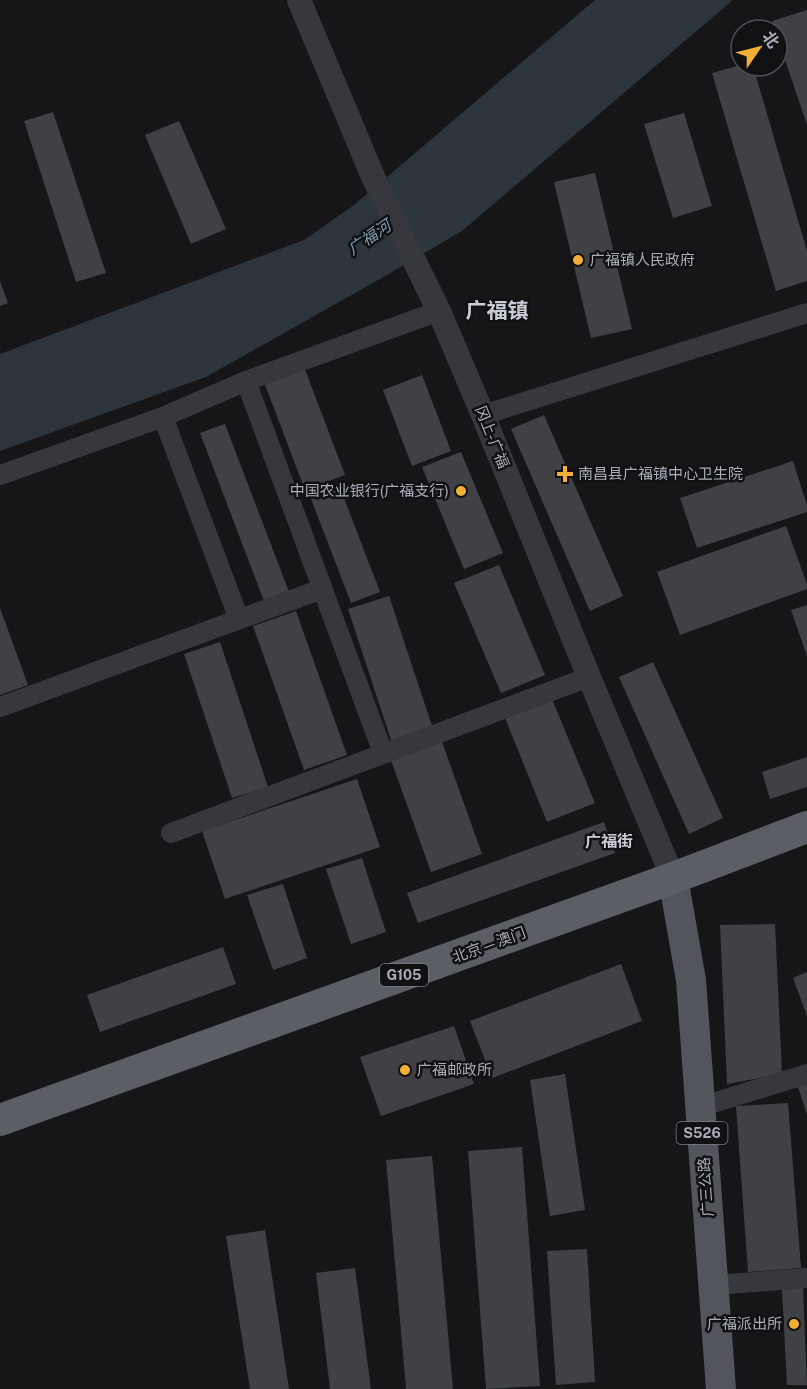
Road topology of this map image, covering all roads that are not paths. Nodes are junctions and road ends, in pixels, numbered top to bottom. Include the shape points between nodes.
1 (299, 0) edge
2 (438, 311) junction
3 (807, 313) edge
4 (246, 381) junction
5 (483, 415) junction
6 (163, 417) junction
7 (0, 475) edge
8 (322, 589) junction
9 (239, 619) junction
10 (589, 677) junction
11 (0, 707) edge
12 (383, 753) junction
13 (807, 827) edge
14 (171, 833) dead end
15 (673, 878) junction
16 (807, 1074) edge
17 (700, 1107) junction
18 (0, 1120) edge
19 (807, 1278) edge
20 (714, 1285) junction
21 (721, 1389) edge

1 - 2 street, 冈上-广福 via 374,179
2 - 4 street
2 - 5 street, 冈上-广福
3 - 5 street
4 - 6 street
4 - 8 street
5 - 10 street, 冈上-广福
6 - 7 street
6 - 9 street
8 - 9 street
8 - 12 street
9 - 11 street
10 - 12 street
10 - 15 street, 冈上-广福
12 - 14 street
13 - 15 highway, 北京—澳门 / G105
15 - 17 main road, 广三公路 / S526 via 691,980
15 - 18 highway, 北京—澳门 / G105
16 - 17 street
17 - 20 main road, 广三公路 / S526
19 - 20 street
20 - 21 main road, 广三公路 / S526

